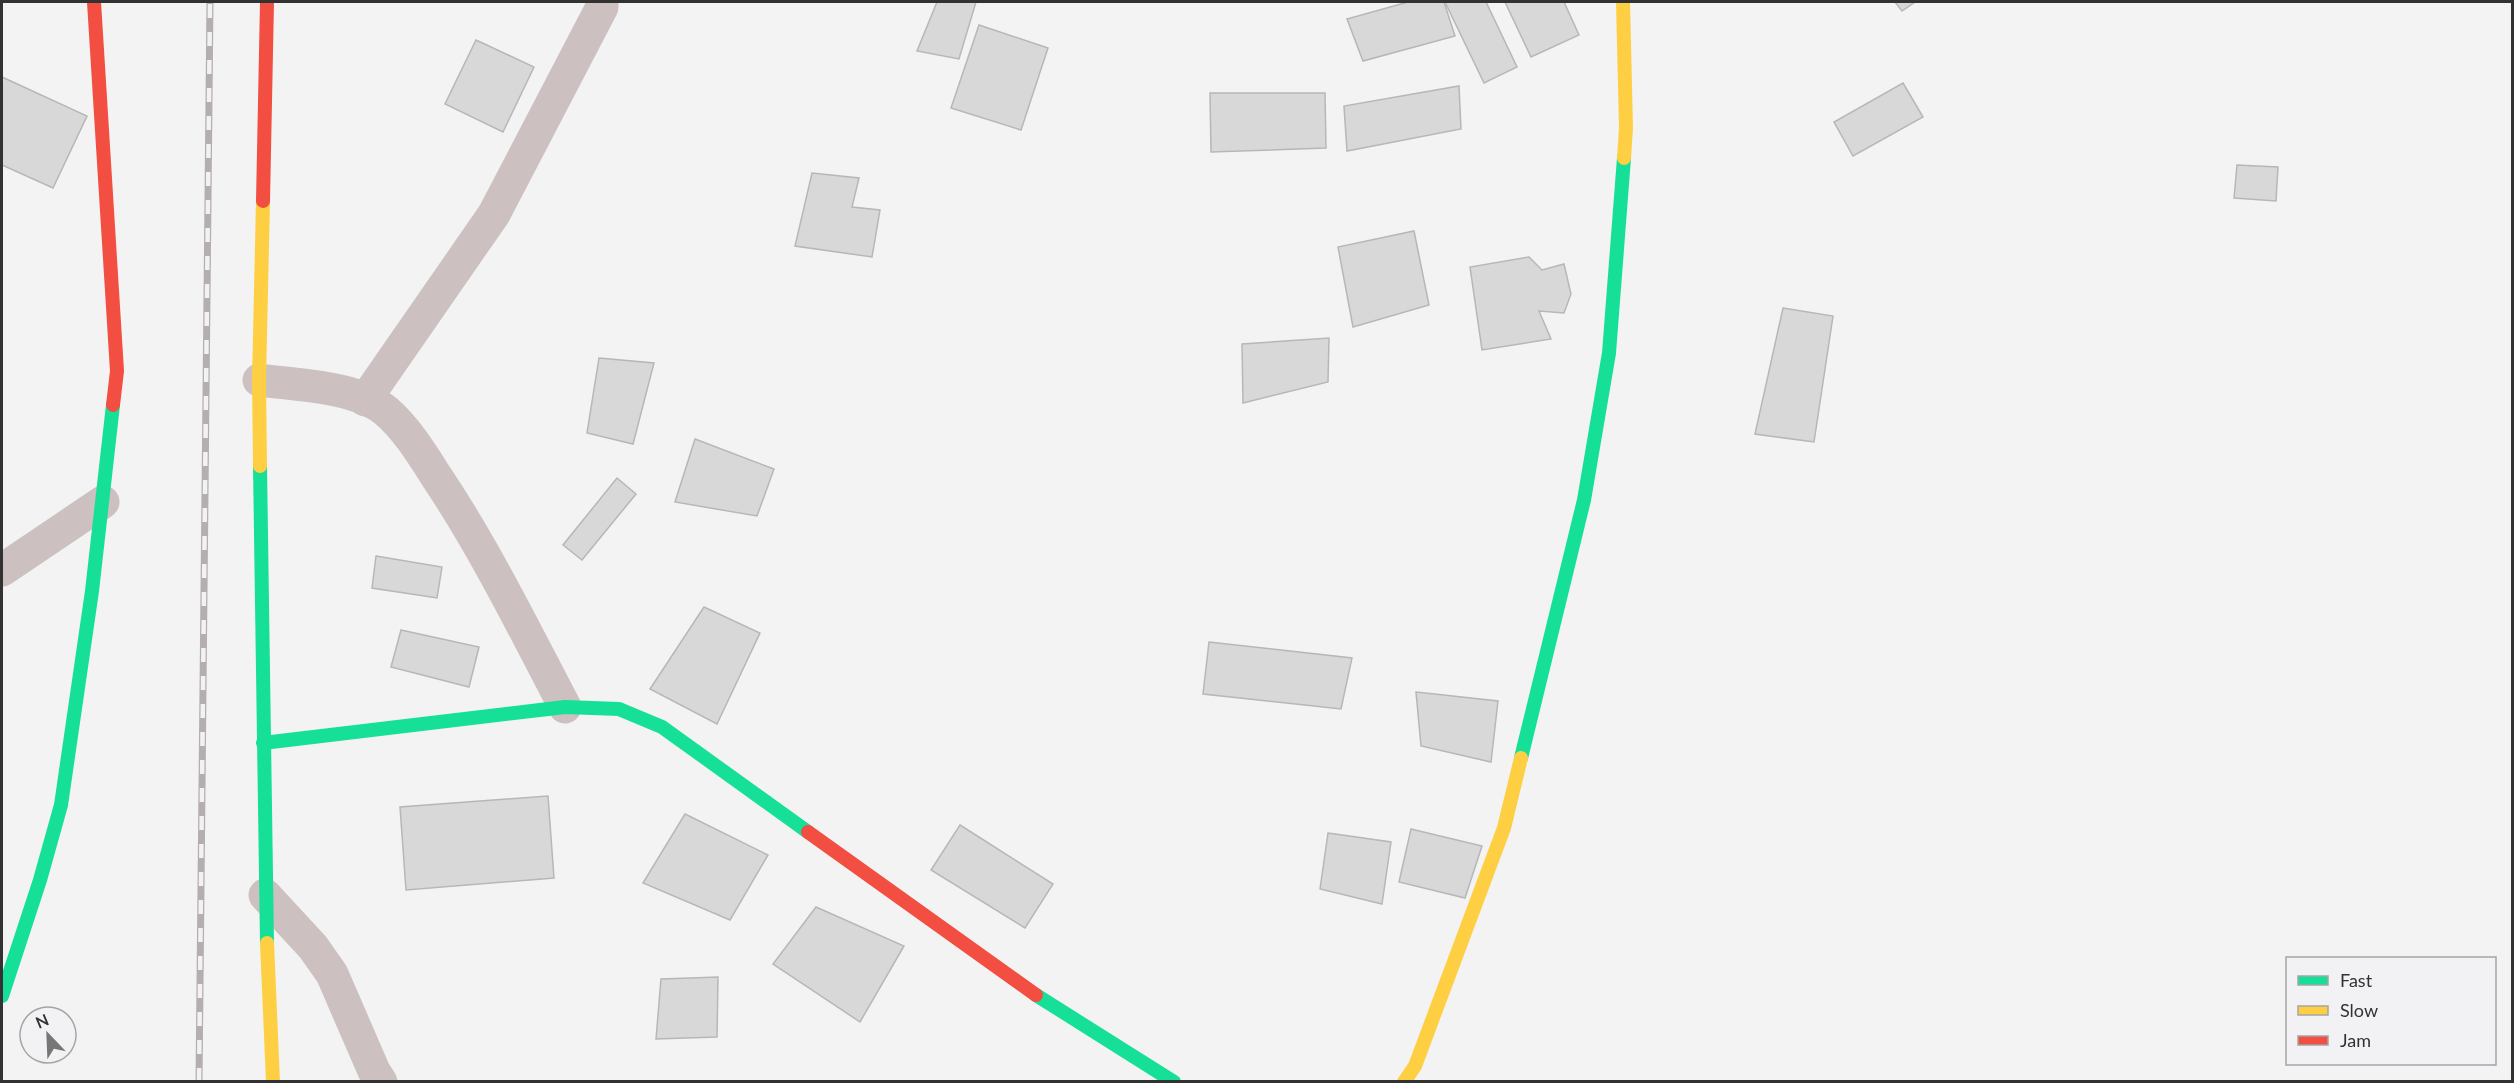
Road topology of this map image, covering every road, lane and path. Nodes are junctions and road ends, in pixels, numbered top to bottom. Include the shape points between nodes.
1 (94, 2) edge
2 (267, 2) edge
3 (602, 2) edge
4 (1623, 2) edge
5 (259, 380) junction
6 (365, 400) junction
7 (103, 502) junction
8 (2, 570) edge
9 (565, 707) junction
10 (262, 743) junction
11 (265, 895) junction
12 (2, 996) edge
13 (273, 1082) edge
14 (381, 1082) edge
15 (1174, 1082) edge
16 (1404, 1082) edge

1 - 7 street via 117,371
2 - 5 street
3 - 6 street via 494,214
4 - 16 street via 1626,128 1609,342 1584,500 1504,828 1415,1066
5 - 6 street via 347,392
5 - 10 street
6 - 9 street via 385,410 418,448 449,495
7 - 8 street
7 - 12 street via 62,805
9 - 10 street
9 - 15 street via 619,709 662,726 1014,981
10 - 11 street
11 - 13 street
11 - 14 street via 332,974

